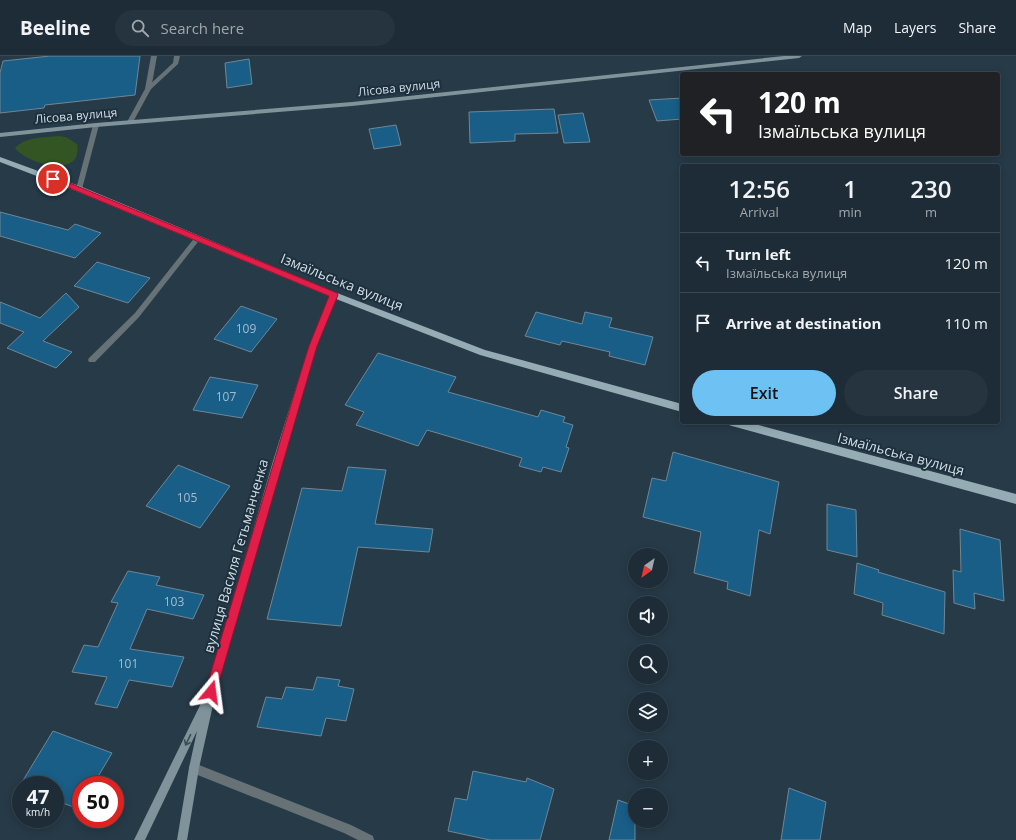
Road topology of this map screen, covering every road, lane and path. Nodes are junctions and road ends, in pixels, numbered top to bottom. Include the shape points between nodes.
1 (154, 56) edge
2 (177, 56) edge
3 (799, 56) edge
4 (148, 89) junction
5 (130, 122) junction
6 (96, 125) junction
7 (0, 135) edge
8 (0, 159) edge
9 (79, 189) junction
10 (198, 238) junction
11 (334, 295) junction
12 (92, 360) dead end
13 (680, 407) edge
14 (739, 424) edge
15 (1016, 499) edge
16 (211, 692) junction
17 (194, 768) junction
18 (139, 840) edge
19 (182, 840) edge
20 (369, 840) edge

1 - 4 street
2 - 4 street via 176,63
3 - 5 street, Лісова вулиця via 352,104
4 - 5 street
5 - 6 street, Лісова вулиця
6 - 7 street, Лісова вулиця
6 - 9 street
8 - 9 main road, Ізмаїльська вулиця
9 - 10 main road, Ізмаїльська вулиця
10 - 11 main road, Ізмаїльська вулиця
10 - 12 street via 137,316
11 - 13 main road, Ізмаїльська вулиця via 483,353
11 - 16 street, вулиця Василя Гетьманченка via 304,375
14 - 15 main road, Ізмаїльська вулиця
16 - 17 street
16 -> 18 street, вулиця Василя Гетьманченка
17 - 19 street
17 - 20 street

